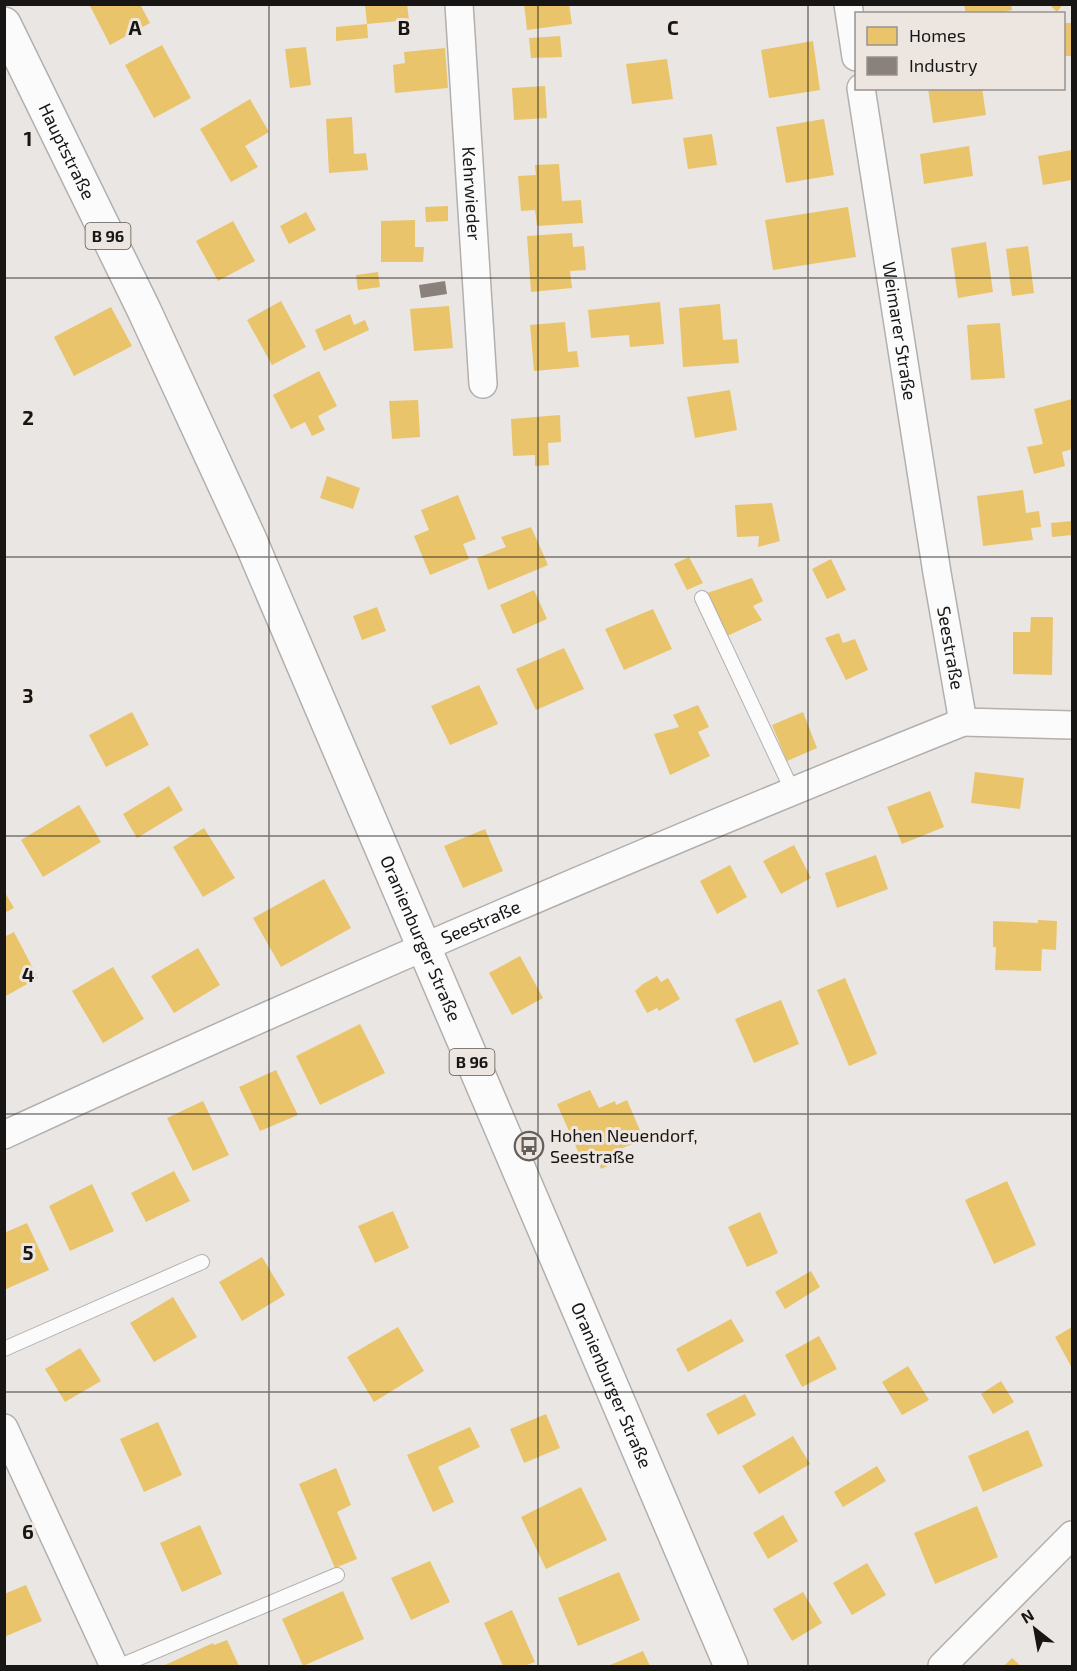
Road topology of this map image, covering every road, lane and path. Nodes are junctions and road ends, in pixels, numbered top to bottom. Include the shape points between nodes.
1 (459, 4) edge
2 (848, 4) edge
3 (4, 24) edge
4 (855, 50) edge
5 (861, 90) edge
6 (483, 384) dead end
7 (206, 444) joint
8 (937, 573) joint
9 (702, 598) dead end
10 (963, 722) junction
11 (1072, 725) edge
12 (792, 790) junction
13 (423, 948) junction
14 (4, 1135) edge
15 (202, 1262) dead end
16 (4, 1349) edge
17 (4, 1428) edge
18 (1072, 1535) edge
19 (337, 1575) dead end
20 (114, 1666) edge
21 (120, 1666) edge
22 (731, 1666) edge
23 (942, 1666) edge

1 - 6 street, Kehrwieder
2 - 4 street
3 - 7 main road, Hauptstraße / B 96
5 - 8 street, Weimarer Straße
7 - 13 main road, Oranienburger Straße / B 96
8 - 10 street, Seestraße
9 - 12 lane
10 - 11 street, Seestraße
10 - 12 street, Seestraße
12 - 13 street, Seestraße
13 - 14 street, Seestraße
13 - 22 main road, Oranienburger Straße / B 96
15 - 16 lane
17 - 20 street
18 - 23 street
19 - 21 lane

